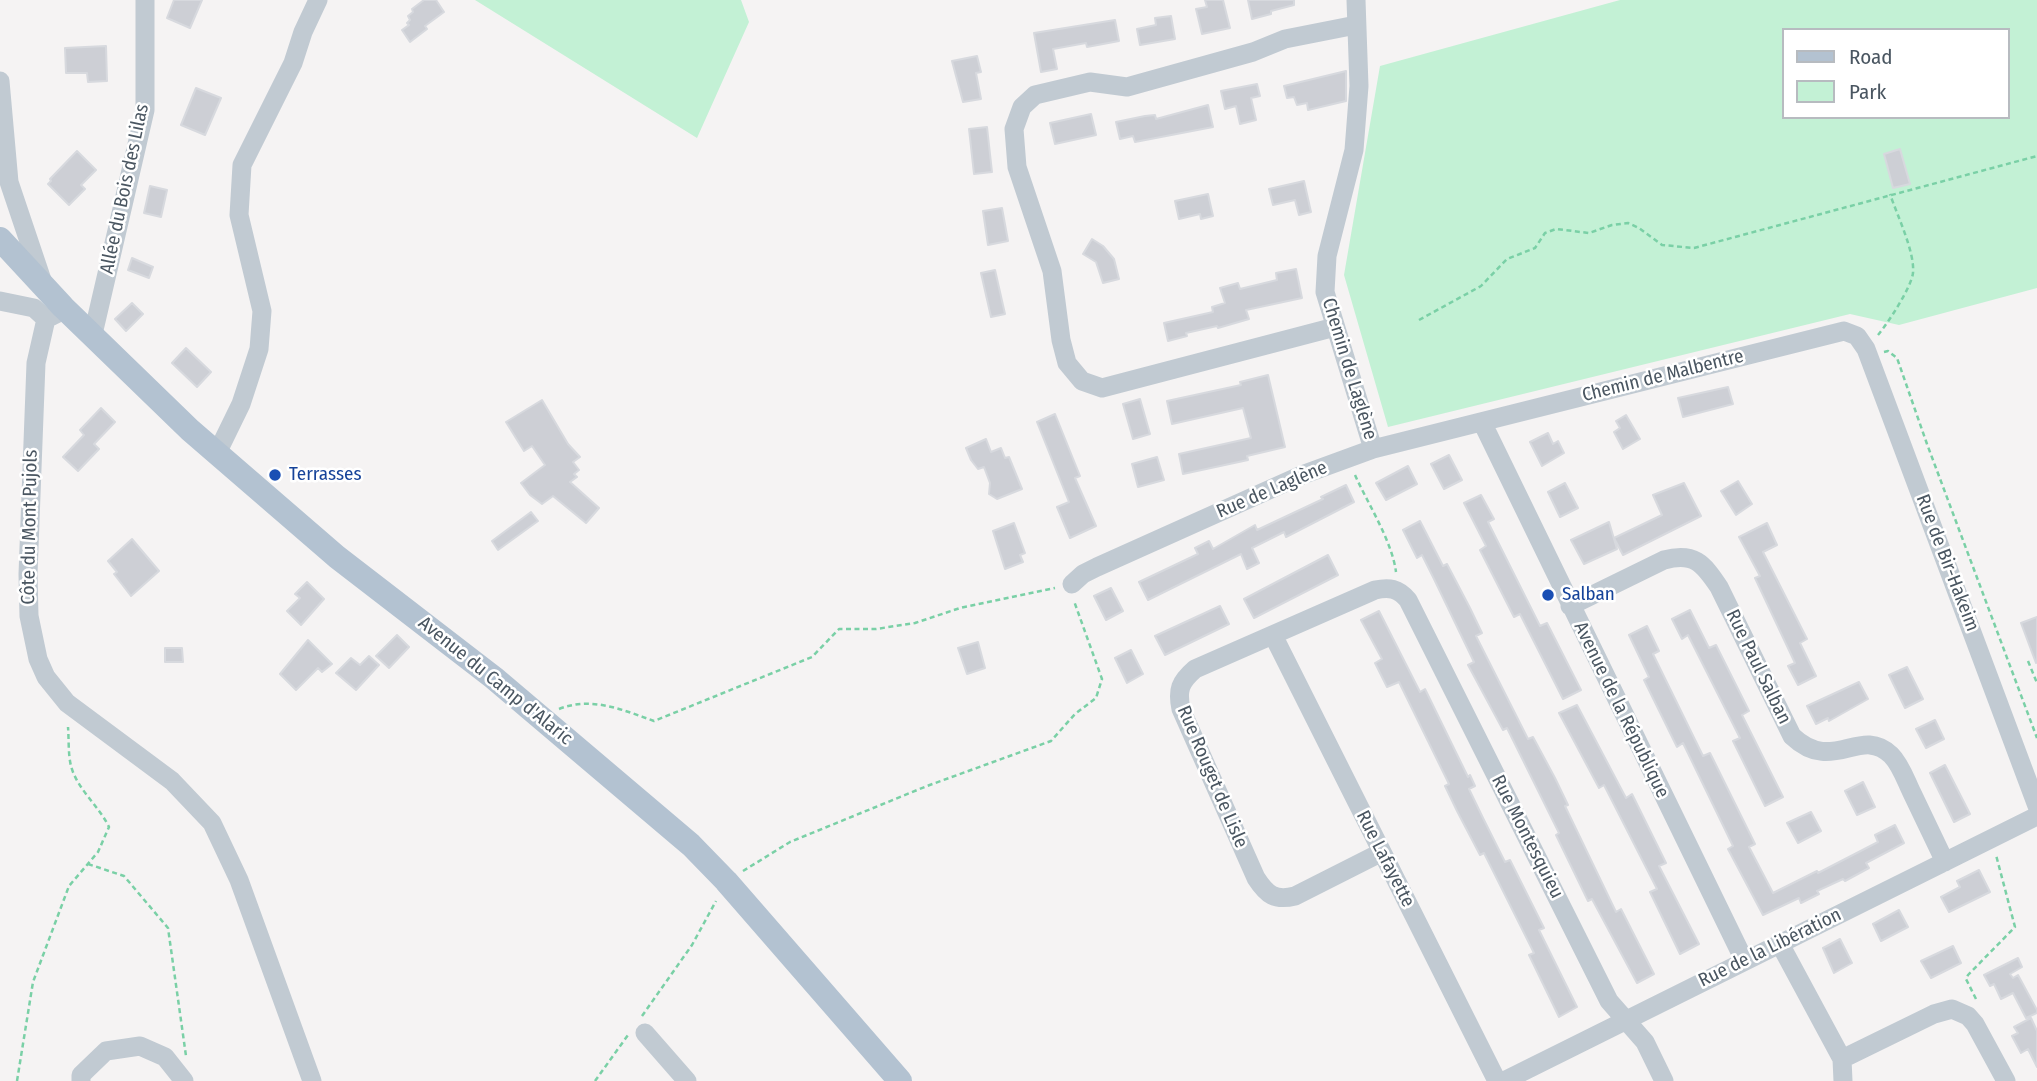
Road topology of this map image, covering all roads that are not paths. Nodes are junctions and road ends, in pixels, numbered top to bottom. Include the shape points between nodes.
1 (145, 0) edge
2 (318, 0) edge
3 (1356, 0) edge
4 (1356, 25) junction
5 (0, 81) edge
6 (0, 239) edge
7 (43, 283) junction
8 (0, 301) edge
9 (55, 313) junction
10 (1335, 327) junction
11 (93, 334) junction
12 (1868, 352) joint
13 (1482, 422) junction
14 (1373, 449) junction
15 (215, 452) junction
16 (1072, 584) road end
17 (1395, 589) joint
18 (1570, 606) junction
19 (1273, 636) junction
20 (2037, 806) edge
21 (2037, 816) edge
22 (1382, 852) junction
23 (1945, 862) junction
24 (1780, 944) junction
25 (1744, 960) junction
26 (1624, 1020) junction
27 (637, 1029) road end
28 (1842, 1059) junction
29 (181, 1077) edge
30 (81, 1081) edge
31 (312, 1081) edge
32 (687, 1081) edge
33 (900, 1081) edge
34 (1497, 1081) edge
35 (1504, 1081) edge
36 (1664, 1081) edge
37 (1843, 1081) edge
38 (2006, 1081) edge

1 - 11 street, Allée du Bois des Lilas via 145,110
2 - 15 street via 242,165 239,215 262,312 259,349 241,404
3 - 4 street, Chemin de Laglène
4 - 10 street, Chemin de Laglène via 1359,86 1354,150 1326,256 1325,292
4 - 10 street via 1285,38 1253,52 1127,87 1090,82 1035,95 1022,107 1014,129 1017,167 1052,271 1067,363 1082,381 1102,388
5 - 7 street via 9,182
6 - 7 main road, Avenue du Camp d'Alaric
7 - 9 main road, Avenue du Camp d'Alaric
8 - 9 street
9 - 11 main road, Avenue du Camp d'Alaric
9 - 31 street, Côte du Mont Pujols via 36,363 33,403 27,574 38,659 67,703 172,781 212,823 239,880
10 - 14 street, Chemin de Laglène
11 - 15 main road, Avenue du Camp d'Alaric
12 - 13 street, Chemin de Malbentre via 1857,337 1844,331
12 - 20 street, Rue de Bir-Hakeim
13 - 14 street, Rue de Laglène
13 - 18 street, Avenue de la République
14 - 16 street, Rue de Laglène via 1302,475 1097,567
15 - 33 main road, Avenue du Camp d'Alaric via 337,557 484,670 656,814 726,881
17 - 19 street, Rue Rouget de Lisle via 1375,590
17 - 26 street, Rue Montesquieu via 1408,600 1609,1001
18 - 23 street, Rue Paul Salban via 1664,560 1679,556 1707,568 1792,736 1802,746 1826,753 1861,744 1891,755
18 - 25 street, Avenue de la République
19 - 22 street, Rue Lafayette
19 - 22 street, Rue Rouget de Lisle via 1195,669 1180,684 1178,694 1256,878 1263,889 1284,899
21 - 23 street, Rue de la Libération
22 - 34 street, Rue Lafayette
23 - 24 street, Rue de la Libération
24 - 25 street, Rue de la Libération
24 - 28 street
25 - 26 street, Rue de la Libération
26 - 35 street, Rue de la Libération
26 - 36 street, Rue Montesquieu via 1645,1042
27 - 32 street
28 - 37 street
28 - 38 street via 1944,1010 1959,1011 1984,1038
29 - 30 street via 165,1057 140,1046 106,1051

